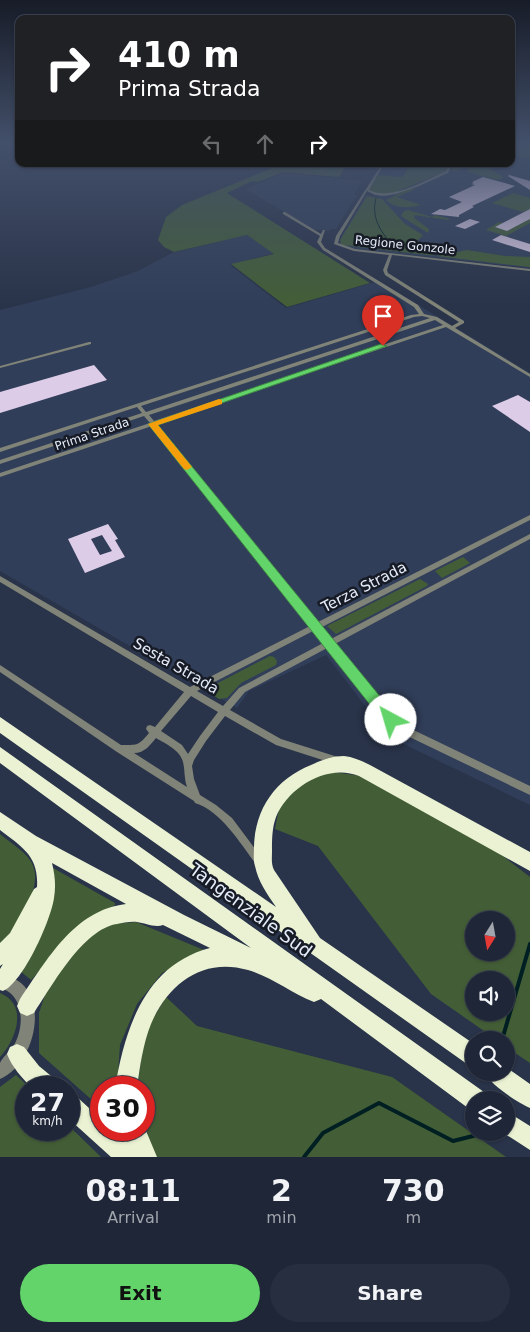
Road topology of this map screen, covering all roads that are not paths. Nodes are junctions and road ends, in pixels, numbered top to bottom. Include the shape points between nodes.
1 (363, 197) edge
2 (284, 213) dead end
3 (391, 254) junction
4 (530, 270) edge
5 (422, 315) junction
6 (435, 318) junction
7 (446, 325) junction
8 (452, 328) junction
9 (89, 342) dead end
10 (0, 367) edge
11 (530, 376) edge
12 (138, 405) junction
13 (145, 414) junction
14 (152, 424) junction
15 (0, 450) edge
16 (0, 462) edge
17 (0, 475) edge
18 (530, 517) edge
19 (530, 536) edge
20 (0, 580) edge
21 (316, 627) junction
22 (329, 643) junction
23 (0, 668) edge
24 (190, 691) junction
25 (224, 710) junction
26 (0, 724) edge
27 (153, 731) junction
28 (120, 749) junction
29 (0, 754) edge
30 (344, 763) junction
31 (188, 766) junction
32 (530, 792) edge
33 (198, 800) junction
34 (0, 820) edge
35 (30, 842) junction
36 (530, 862) edge
37 (264, 868) junction
38 (46, 884) junction
39 (177, 922) junction
40 (318, 950) junction
41 (0, 956) edge
42 (267, 966) junction
43 (1, 981) edge
44 (27, 1006) junction
45 (362, 1018) junction
46 (465, 1051) edge
47 (17, 1054) junction
48 (0, 1072) edge
49 (35, 1076) edge
50 (128, 1076) edge
51 (508, 1081) edge
52 (465, 1092) edge
53 (530, 1097) edge
54 (80, 1115) edge
55 (515, 1128) edge
56 (530, 1139) edge
57 (139, 1141) edge
58 (128, 1157) edge
59 (146, 1157) edge

1 - 3 street, Regione Gonzole via 336,243 343,248
2 - 5 street via 323,233 319,244 324,249 416,306
3 - 4 street, Regione Gonzole
3 - 8 street via 386,274 462,322
5 - 6 street
5 - 12 street, Prima Strada
6 - 7 street
6 - 13 street, Prima Strada
7 - 8 street
7 - 14 street, Prima Strada
8 - 11 street
9 - 10 street
12 - 13 street
12 - 15 street, Prima Strada
13 - 14 street
13 - 16 street, Prima Strada
14 - 17 street, Prima Strada
14 - 21 street
18 - 21 street, Terza Strada
19 - 22 street
20 - 24 street, Sesta Strada
21 - 22 street
21 - 24 street, Terza Strada
22 - 25 street via 251,684
22 - 32 street via 398,727
23 - 28 street
24 - 25 street, Sesta Strada
24 - 27 street, Terza Strada
25 - 30 street, Sesta Strada via 279,742
25 - 31 street
26 - 40 highway, Tangenziale Sud
27 - 28 street, Terza Strada via 146,745 139,749
27 - 31 street via 180,749 187,757
28 - 33 street
29 - 45 highway, Tangenziale Sud
30 - 36 highway via 376,776
30 - 37 highway via 300,777 274,800 264,826
31 - 33 street via 190,785
33 - 37 street via 229,821
34 - 35 highway
35 - 38 highway via 43,861
35 - 39 highway
37 - 40 highway via 280,898
38 - 41 highway via 17,940
38 - 43 highway via 39,919 20,957
39 - 42 highway
39 - 44 highway via 124,912 97,922 67,950
40 - 46 highway, Tangenziale Sud
42 - 45 highway
42 - 50 highway via 232,957 212,956 180,971 166,983 146,1011 134,1045
43 - 44 street via 14,985
44 - 47 street via 27,1029
45 - 52 highway, Tangenziale Sud
47 - 48 street
47 - 49 highway
51 - 53 highway
54 - 58 highway
55 - 56 highway
57 - 59 highway

